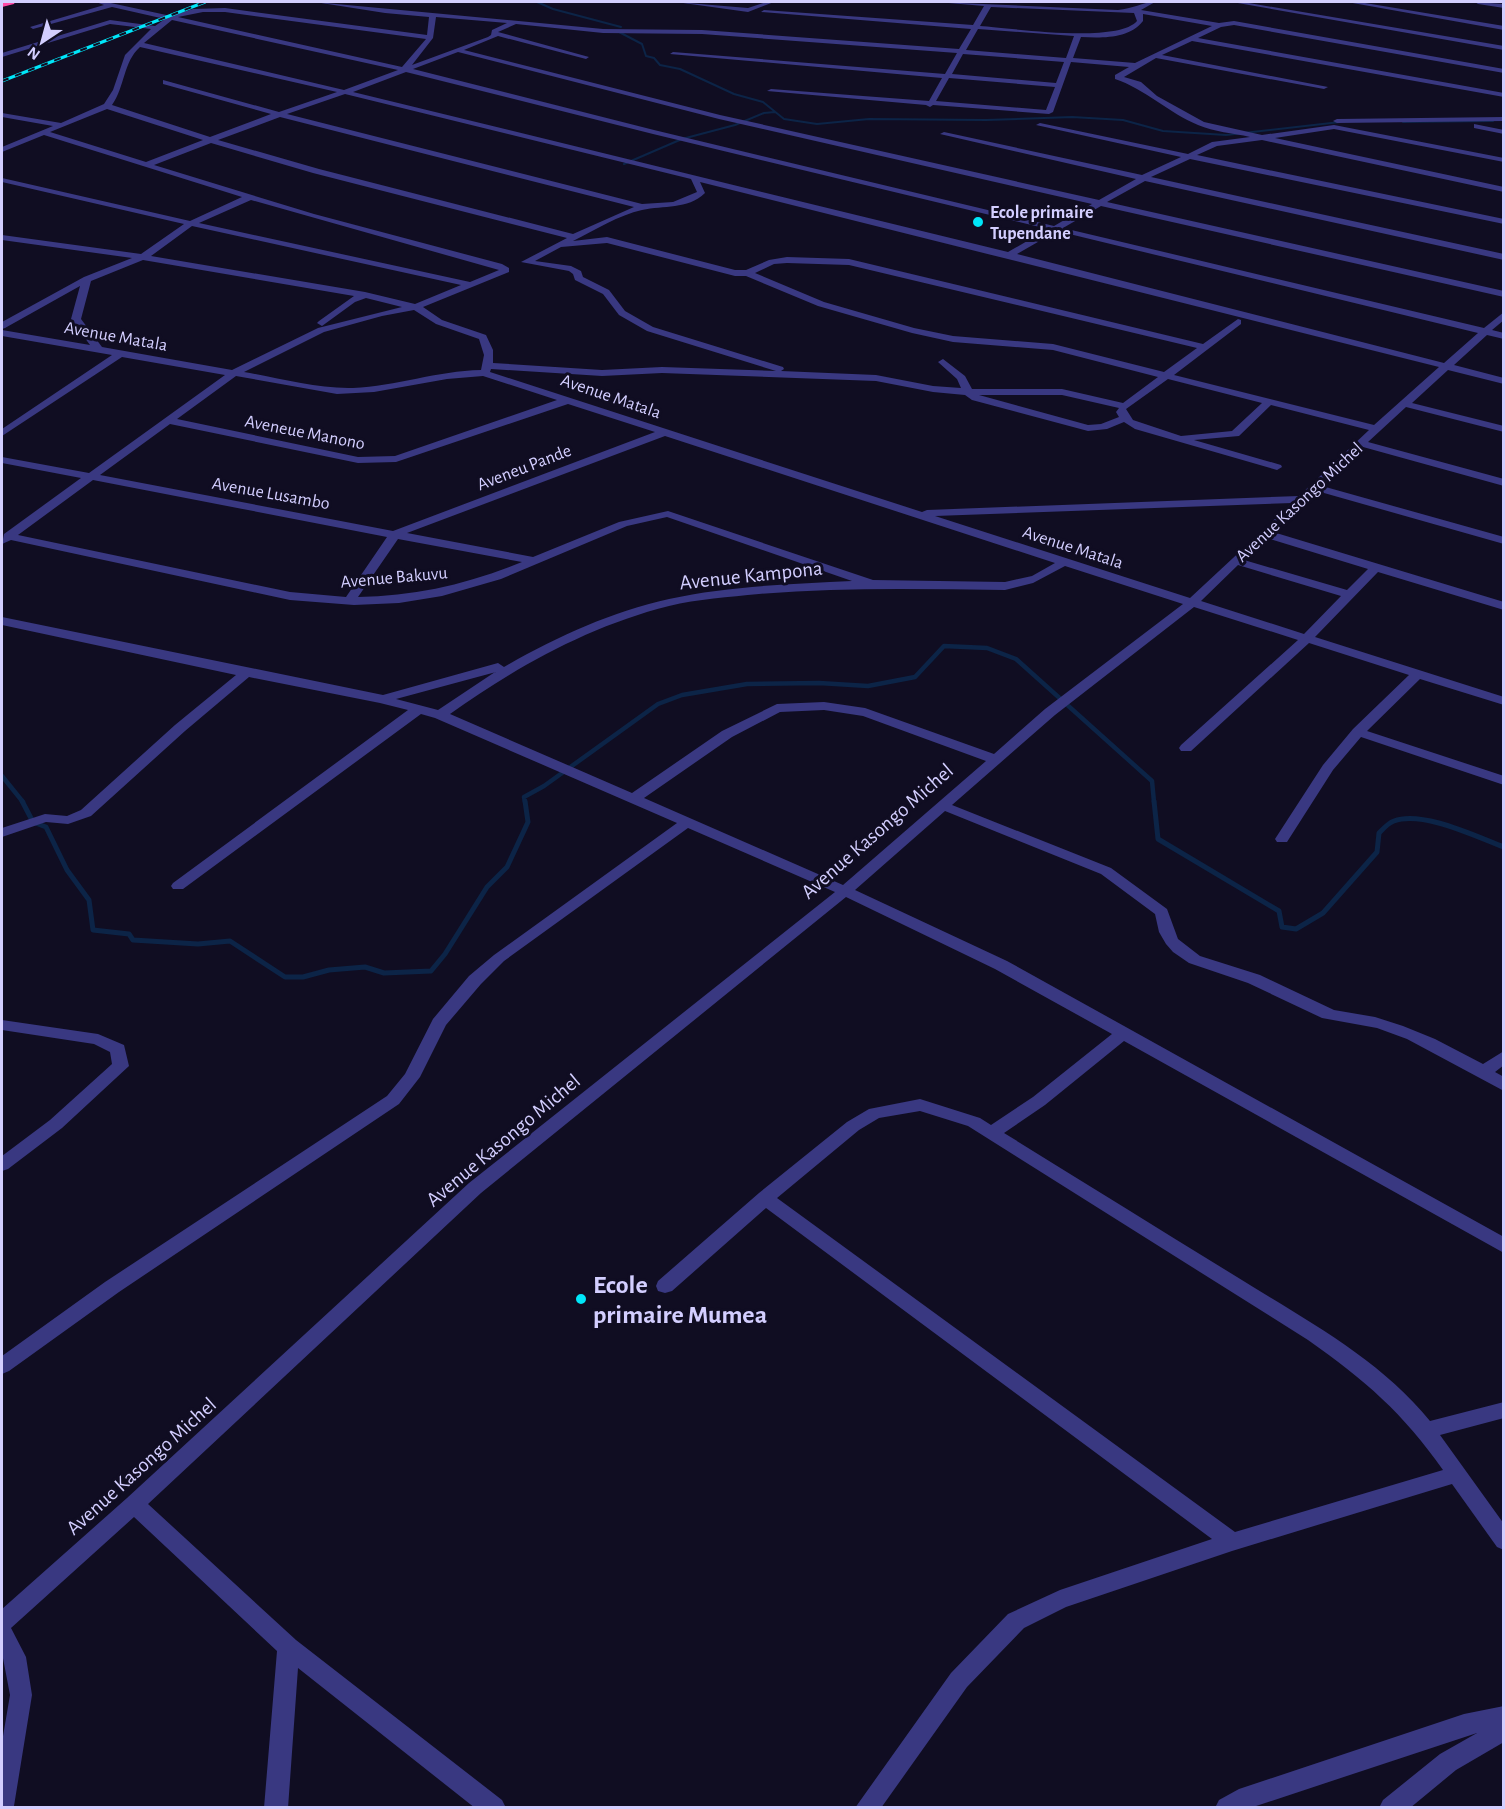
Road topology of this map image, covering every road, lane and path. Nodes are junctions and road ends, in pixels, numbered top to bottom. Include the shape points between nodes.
1 (11, 2) edge
2 (99, 2) edge
3 (124, 2) edge
4 (318, 2) edge
5 (680, 2) edge
6 (771, 2) edge
7 (940, 2) edge
8 (1152, 2) edge
9 (1235, 2) edge
10 (1350, 2) edge
11 (1478, 2) edge
12 (2, 5) edge
13 (113, 5) junction
14 (988, 6) junction
15 (1503, 6) edge
16 (1136, 11) junction
17 (764, 12) dead end
18 (432, 16) junction
19 (169, 19) junction
20 (497, 20) junction
21 (515, 22) junction
22 (435, 25) junction
23 (722, 26) dead end
24 (1219, 26) junction
25 (33, 27) dead end
26 (975, 27) junction
27 (1503, 27) edge
28 (155, 28) junction
29 (702, 32) junction
30 (494, 33) junction
31 (1078, 35) junction
32 (429, 37) junction
33 (1193, 39) junction
34 (138, 44) junction
35 (2, 47) edge
36 (1503, 48) edge
37 (19, 49) junction
38 (456, 50) junction
39 (962, 51) junction
40 (673, 54) dead end
41 (2, 55) edge
42 (1156, 56) junction
43 (586, 57) dead end
44 (1069, 59) junction
45 (1136, 65) junction
46 (404, 69) junction
47 (1503, 71) edge
48 (945, 77) junction
49 (166, 82) dead end
50 (1059, 85) junction
51 (1324, 87) dead end
52 (771, 91) dead end
53 (345, 92) junction
54 (1503, 95) edge
55 (930, 105) junction
56 (107, 106) junction
57 (281, 114) junction
58 (2, 115) edge
59 (14, 117) junction
60 (1503, 119) edge
61 (2, 122) edge
62 (1467, 122) junction
63 (61, 125) junction
64 (1040, 125) dead end
65 (1503, 132) edge
66 (44, 134) junction
67 (944, 134) dead end
68 (1245, 134) junction
69 (1258, 138) junction
70 (209, 140) junction
71 (2, 150) edge
72 (1191, 155) junction
73 (1503, 160) edge
74 (146, 165) junction
75 (1145, 177) junction
76 (694, 178) junction
77 (2, 180) edge
78 (1503, 190) edge
79 (248, 198) junction
80 (608, 198) junction
81 (1102, 202) junction
82 (642, 207) junction
83 (628, 212) junction
84 (1503, 222) edge
85 (190, 224) junction
86 (1056, 228) junction
87 (2, 237) edge
88 (574, 237) junction
89 (562, 245) junction
90 (1009, 255) junction
91 (143, 257) junction
92 (1503, 257) edge
93 (525, 262) junction
94 (506, 270) junction
95 (747, 273) junction
96 (87, 279) junction
97 (472, 285) junction
98 (1503, 294) edge
99 (365, 295) junction
100 (416, 307) junction
101 (1503, 315) edge
102 (1238, 322) dead end
103 (321, 323) dead end
104 (2, 326) edge
105 (1487, 332) junction
106 (2, 333) edge
107 (18, 336) junction
108 (1503, 336) edge
109 (2, 346) edge
110 (1203, 347) junction
111 (98, 349) junction
112 (121, 353) junction
113 (943, 362) dead end
114 (1449, 367) junction
115 (486, 370) junction
116 (234, 373) junction
117 (1167, 375) junction
118 (796, 376) junction
119 (1503, 381) edge
120 (968, 392) junction
121 (568, 400) junction
122 (1269, 402) junction
123 (1405, 404) junction
124 (1125, 412) junction
125 (170, 422) junction
126 (1376, 429) junction
127 (1503, 429) edge
128 (664, 432) junction
129 (2, 433) edge
130 (1175, 437) junction
131 (1362, 444) junction
132 (2, 460) edge
133 (1277, 467) dead end
134 (91, 479) junction
135 (1503, 483) edge
136 (1315, 487) junction
137 (1302, 499) junction
138 (916, 513) junction
139 (395, 534) junction
140 (1266, 534) junction
141 (5, 538) edge
142 (1503, 541) edge
143 (534, 561) junction
144 (1236, 561) junction
145 (1064, 562) junction
146 (1377, 566) junction
147 (872, 584) junction
148 (1347, 594) junction
149 (350, 601) junction
150 (1192, 603) junction
151 (1503, 606) edge
152 (2, 621) edge
153 (1306, 639) junction
154 (532, 655) junction
155 (246, 674) junction
156 (1418, 674) junction
157 (382, 699) junction
158 (1503, 701) edge
159 (420, 708) junction
160 (440, 714) junction
161 (1358, 732) junction
162 (1186, 748) dead end
163 (994, 759) junction
164 (1503, 781) edge
165 (632, 800) junction
166 (941, 805) junction
167 (686, 823) junction
168 (2, 833) edge
169 (1282, 838) dead end
170 (178, 886) dead end
171 (845, 891) junction
172 (2, 1025) edge
173 (1124, 1033) junction
174 (1503, 1056) edge
175 (1484, 1072) junction
176 (1503, 1085) edge
177 (991, 1133) junction
178 (2, 1165) edge
179 (765, 1198) junction
180 (1503, 1246) edge
181 (665, 1286) dead end
182 (2, 1366) edge
183 (1503, 1410) edge
184 (1426, 1430) junction
185 (1455, 1475) junction
186 (134, 1504) junction
187 (1503, 1541) edge
188 (1232, 1542) junction
189 (2, 1622) edge
190 (2, 1633) edge
191 (288, 1647) junction
192 (1503, 1716) edge
193 (1503, 1729) edge
194 (2, 1806) edge
195 (276, 1808) edge
196 (494, 1808) edge
197 (867, 1808) edge
198 (1227, 1808) edge
199 (1391, 1808) edge

1 - 12 highway
2 - 13 street
3 - 13 street
4 - 18 street
5 - 6 street via 748,10
7 - 14 street
8 - 16 street
9 - 36 street
10 - 27 street
11 - 15 street
13 - 19 street
13 - 25 street
14 - 16 street
14 - 26 street
16 - 24 street
16 - 31 street via 1140,21 1131,29
17 - 26 street
18 - 20 street
18 - 22 street
19 - 28 street
19 - 32 street via 203,8
19 - 46 street
20 - 21 street
20 - 22 street
21 - 29 street via 584,28 599,33
21 - 30 street
22 - 32 street
23 - 29 street
24 - 33 street
24 - 47 street via 1234,23
26 - 31 street
26 - 39 street
28 - 34 street
28 - 37 street via 114,21
29 - 39 street
30 - 38 street
30 - 43 street
31 - 44 street
32 - 46 street
33 - 42 street
33 - 54 street
34 - 53 street
34 - 56 street via 129,54
35 - 37 street
37 - 41 street
38 - 46 street
38 - 81 street via 719,117
39 - 44 street
39 - 48 street
40 - 48 street
42 - 45 street
42 - 51 street
44 - 45 street
44 - 50 street
45 - 68 street via 1118,77 1138,84 1192,120
46 - 53 street
46 - 86 street
48 - 50 street
48 - 55 street
49 - 57 street
50 - 55 street via 1050,112 1046,113
52 - 55 street
53 - 57 street
53 - 76 street
56 - 63 street
56 - 70 street
57 - 70 street
57 - 80 street
58 - 59 street
59 - 61 street
59 - 63 street
60 - 62 street
62 - 65 street
62 - 68 street via 1337,121
63 - 66 street
64 - 72 street
66 - 71 street
66 - 74 street
67 - 75 street
68 - 69 street
69 - 72 street via 1215,144
69 - 73 street via 1334,127
69 - 78 street
70 - 74 street
70 - 88 street via 340,178
72 - 75 street
72 - 84 street
74 - 79 street
75 - 81 street
75 - 92 street
76 - 82 street via 701,193 696,197 666,206
76 - 90 street
77 - 85 street
79 - 85 street
79 - 94 street
80 - 82 street
80 - 83 street
81 - 86 street
81 - 98 street
82 - 83 street
83 - 88 street
85 - 91 street
85 - 97 street
86 - 90 street
86 - 105 street
87 - 91 street
88 - 89 street
89 - 93 street
89 - 95 street via 606,240
90 - 114 street
91 - 96 street
91 - 99 street
93 - 94 street
93 - 118 street via 571,269 583,282 606,292 622,313 651,328
94 - 97 street
95 - 110 street via 787,260 849,262
95 - 117 street via 821,304 912,330 953,339 1053,347
96 - 104 street
96 - 111 street via 76,319
97 - 100 street
99 - 100 street
99 - 103 street via 351,300
100 - 115 street via 439,322 483,337 490,348
100 - 116 street via 321,330
101 - 105 street, Avenue Kasongo Michel
102 - 110 street
105 - 108 street
105 - 114 street, Avenue Kasongo Michel
106 - 107 street, Avenue Matala
107 - 109 street
107 - 111 street, Avenue Matala
110 - 117 street
111 - 112 street, Avenue Matala
112 - 116 street, Avenue Matala
112 - 129 street
113 - 120 street via 967,384
114 - 119 street
114 - 123 street, Avenue Kasongo Michel
115 - 116 street, Avenue Matala via 358,392
115 - 118 street via 544,367 602,373 663,370
115 - 121 street, Avenue Matala
116 - 125 street
117 - 122 street
117 - 124 street
118 - 120 street via 876,378
120 - 124 street via 1054,391
120 - 124 street via 988,402 1088,428 1103,427
121 - 125 street, Aveneue Manono via 396,459 377,462
121 - 128 street, Avenue Matala
122 - 126 street
122 - 130 street via 1235,434
123 - 126 street, Avenue Kasongo Michel
123 - 127 street
124 - 130 street via 1138,427
125 - 134 street
126 - 131 street, Avenue Kasongo Michel
128 - 138 street, Avenue Matala
128 - 139 street, Aveneu Pande
130 - 133 street
131 - 135 street
131 - 136 street, Avenue Kasongo Michel
132 - 134 street, Avenue Lusambo
134 - 139 street, Avenue Lusambo
134 - 141 street
136 - 137 street, Avenue Kasongo Michel
136 - 142 street
137 - 138 street
137 - 140 street, Avenue Kasongo Michel
138 - 145 street, Avenue Matala
139 - 143 street, Avenue Lusambo
139 - 149 street
140 - 144 street, Avenue Kasongo Michel
140 - 146 street
141 - 149 street, Avenue Bakuvu via 290,596
143 - 147 street, Avenue Bakuvu via 612,529 668,514
143 - 149 street, Avenue Bakuvu via 453,590
144 - 148 street
144 - 150 street, Avenue Kasongo Michel
145 - 147 street, Avenue Kampona via 1043,577 1005,586
145 - 150 street, Avenue Matala
146 - 148 street
146 - 151 street
147 - 154 street, Avenue Kampona via 703,596 601,625
148 - 153 street
150 - 153 street, Avenue Matala
150 - 163 street, Avenue Kasongo Michel
152 - 155 street
153 - 156 street, Avenue Matala
153 - 162 street
154 - 157 street via 448,683
154 - 160 street, Avenue Kampona
155 - 157 street
155 - 168 street via 86,813 68,820 45,818
156 - 158 street, Avenue Matala
156 - 161 street
157 - 159 street
159 - 160 street
159 - 170 street
160 - 165 street
161 - 164 street
161 - 169 street via 1328,768
163 - 165 street via 865,712 824,706 777,708 727,734
163 - 166 street, Avenue Kasongo Michel
165 - 167 street
166 - 171 street, Avenue Kasongo Michel
166 - 175 street via 1106,871 1162,912 1169,936 1192,957 1263,983 1330,1015 1378,1023 1406,1033
167 - 171 street
167 - 182 street via 499,958 475,980 439,1023 412,1077 393,1100 112,1287
171 - 173 street via 1001,965
171 - 186 street, Avenue Kasongo Michel via 475,1188
172 - 178 street via 98,1039 118,1049 121,1066
173 - 177 street via 1039,1101
173 - 180 street
174 - 175 street
175 - 176 street
177 - 179 street via 974,1122 920,1105 875,1113 853,1126
177 - 184 street via 1315,1335 1361,1367
179 - 181 street
179 - 188 street
183 - 184 street
184 - 185 street
185 - 187 street
185 - 188 street
186 - 189 street, Avenue Kasongo Michel
186 - 191 street
188 - 197 street via 1060,1600 1016,1621 959,1680
190 - 194 street via 15,1657 21,1695
191 - 195 street
191 - 196 street
192 - 198 street via 1464,1725 1239,1800
193 - 199 street via 1448,1762

